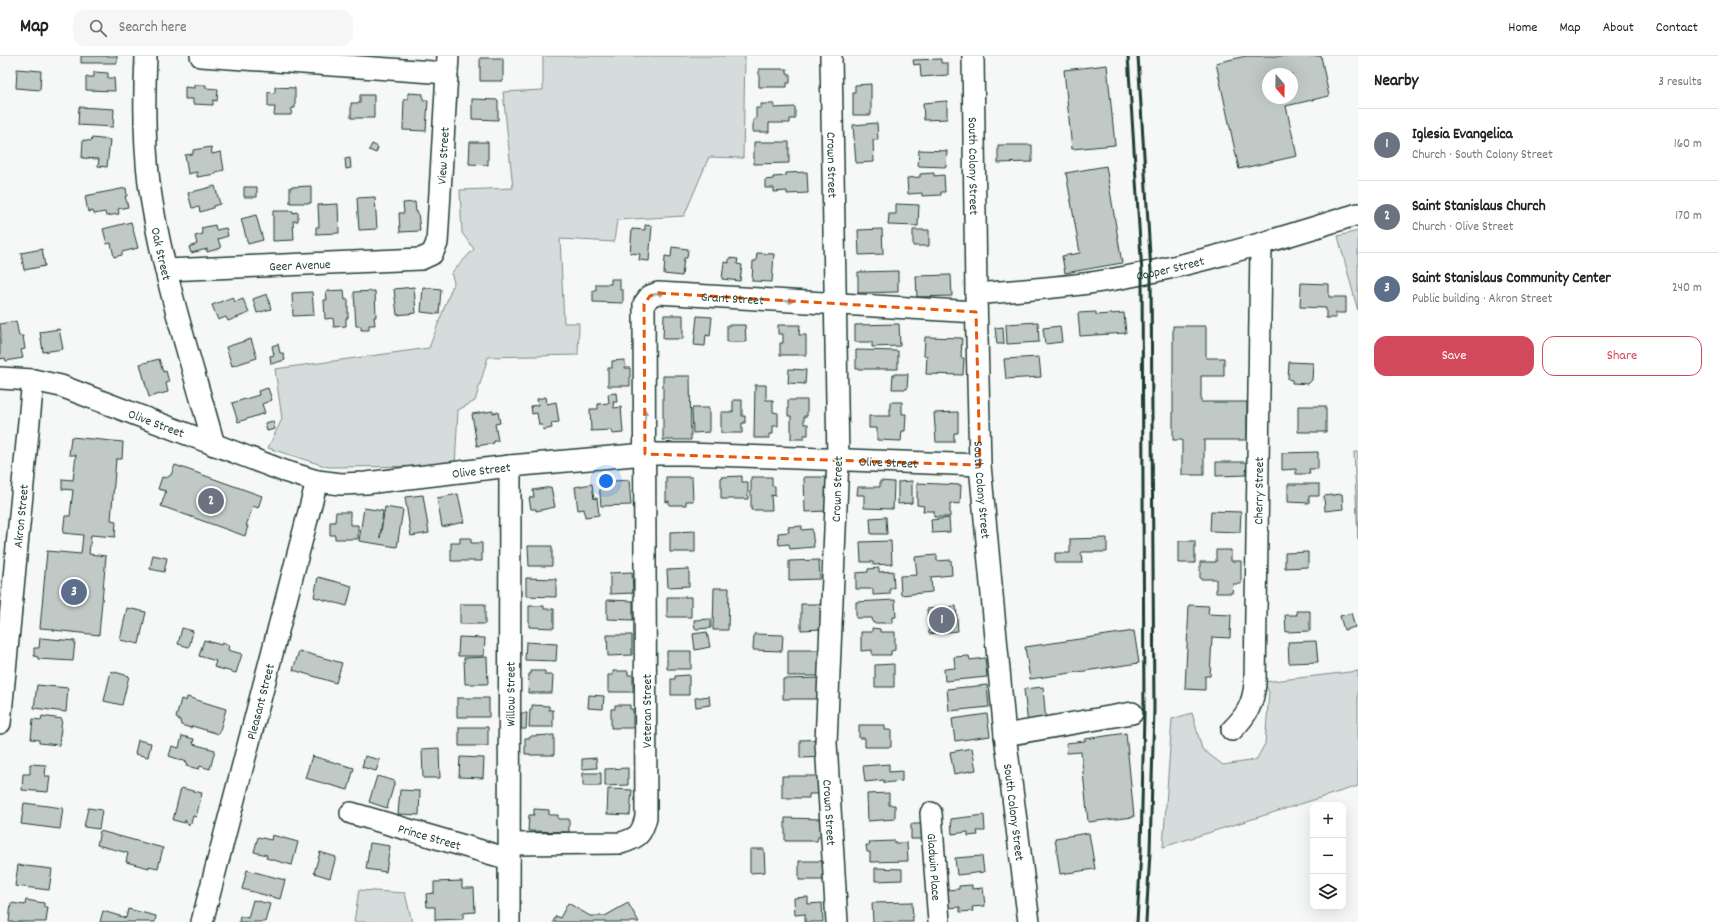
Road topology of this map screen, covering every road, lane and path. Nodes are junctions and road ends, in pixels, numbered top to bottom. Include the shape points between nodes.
1 (146, 56) edge
2 (201, 56) edge
3 (831, 56) edge
4 (973, 56) edge
5 (447, 64) edge
6 (1358, 214) edge
7 (1261, 244) junction
8 (432, 254) joint
9 (166, 270) junction
10 (976, 303) junction
11 (835, 304) junction
12 (0, 378) edge
13 (33, 380) junction
14 (214, 445) junction
15 (646, 454) junction
16 (838, 459) junction
17 (980, 465) junction
18 (510, 466) junction
19 (318, 481) junction
20 (1132, 713) dead end
21 (0, 723) edge
22 (1232, 730) dead end
23 (1005, 735) junction
24 (351, 813) dead end
25 (931, 813) dead end
26 (510, 851) junction
27 (202, 922) edge
28 (509, 922) edge
29 (837, 922) edge
30 (939, 922) edge
31 (1030, 922) edge

1 - 9 street, Oak Street via 144,100 149,182
2 - 5 street
3 - 11 street, Crown Street
4 - 10 street, South Colony Street
5 - 8 street, View Street via 437,243
6 - 7 street, Cooper Street
7 - 10 street, Cooper Street via 1192,263
7 - 22 street, Cherry Street via 1255,684 1248,711
8 - 9 street, Geer Avenue via 421,259
9 - 14 street, Oak Street
10 - 11 street, Grant Street
10 - 17 street, South Colony Street
15 -> 11 street, Grant Street via 644,304 650,296 658,293
11 - 16 street, Crown Street
12 - 13 street, Olive Street
13 - 14 street, Olive Street via 60,386
13 - 21 street, Akron Street
14 - 19 street, Olive Street
15 - 16 street, Olive Street
15 - 18 street, Olive Street
15 - 26 street, Veteran Street via 646,817 643,830 633,840 621,843
16 - 17 street, Olive Street
16 - 29 street, Crown Street via 826,743
17 - 23 street, South Colony Street
18 - 19 street, Olive Street via 366,483 340,484
18 - 26 street, Willow Street
19 - 27 street, Pleasant Street
20 - 23 street
23 - 31 street, South Colony Street
24 - 26 street, Prince Street
25 - 30 street, Gladwin Place
26 - 28 street, Willow Street

